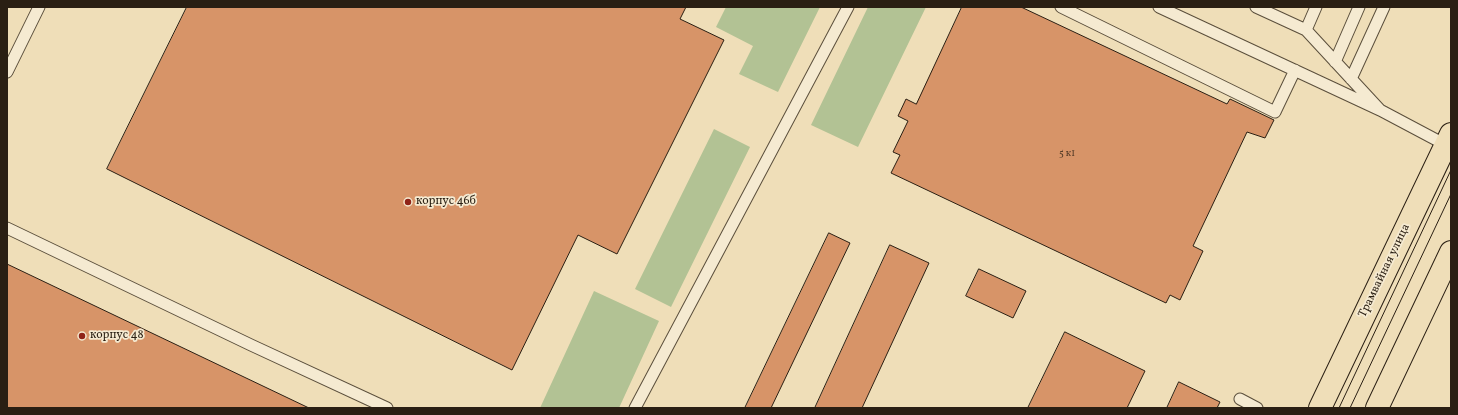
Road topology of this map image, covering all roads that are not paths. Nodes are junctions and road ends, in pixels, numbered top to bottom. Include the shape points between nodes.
1 (39, 7) edge
2 (848, 7) edge
3 (1061, 7) edge
4 (1159, 7) edge
5 (1256, 7) edge
6 (1316, 7) edge
7 (1360, 7) edge
8 (1384, 7) edge
9 (1306, 30) junction
10 (1335, 62) junction
11 (1295, 70) junction
12 (7, 72) edge
13 (1351, 79) junction
14 (1380, 110) junction
15 (1448, 139) edge
16 (7, 228) edge
17 (1451, 252) edge
18 (1240, 399) dead end
19 (387, 408) edge
20 (635, 408) edge
21 (1257, 408) edge
22 (1320, 408) edge
23 (1377, 408) edge

1 - 12 lane
2 - 20 lane
3 - 11 lane via 1275,112
4 - 11 lane
5 - 9 lane
6 - 9 lane
7 - 10 lane
8 - 13 lane
9 - 10 lane
10 - 13 lane
11 - 14 lane
13 - 14 lane
14 - 15 lane
15 - 22 main road, Трамвайная улица
16 - 19 lane
17 - 23 main road
18 - 21 lane

